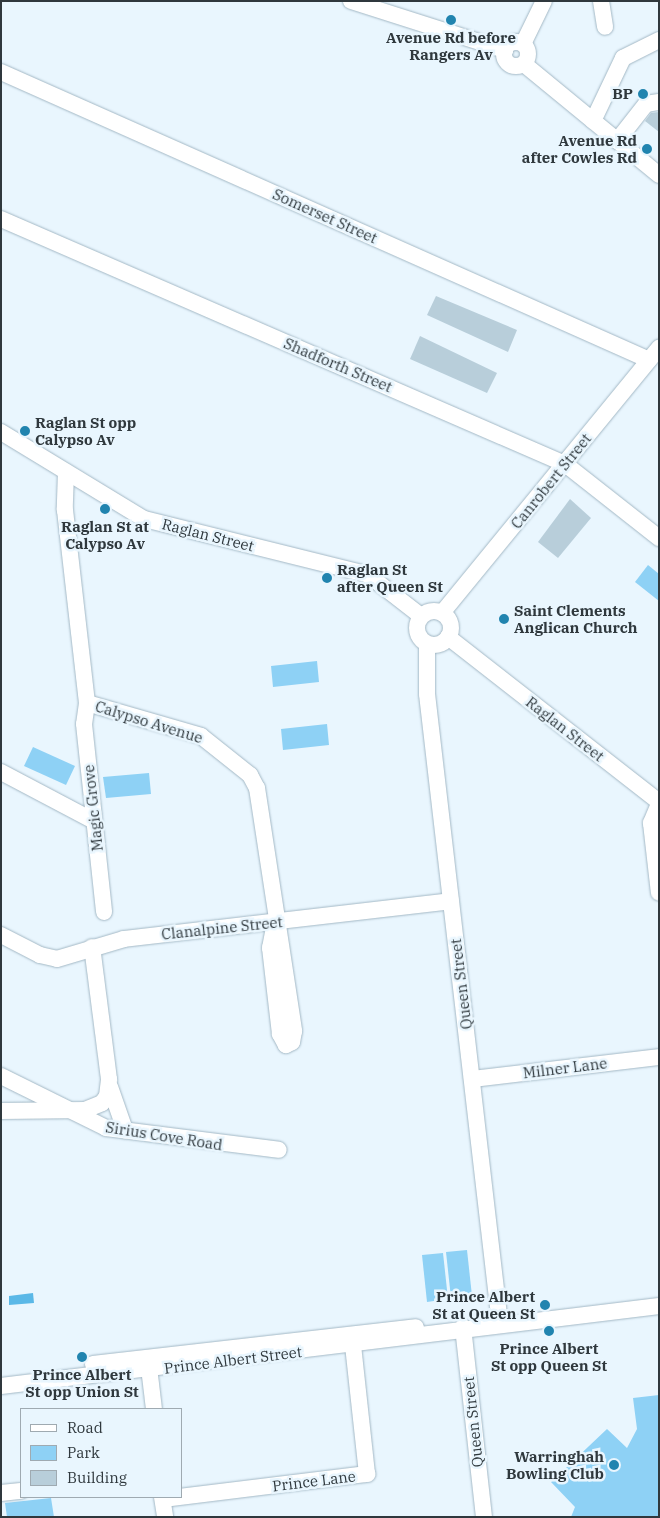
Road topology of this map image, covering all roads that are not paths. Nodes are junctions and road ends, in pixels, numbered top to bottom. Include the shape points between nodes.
1 (351, 1) edge
2 (544, 1) edge
3 (601, 1) edge
4 (605, 27) dead end
5 (659, 40) edge
6 (523, 44) junction
7 (505, 50) junction
8 (524, 64) junction
9 (1, 72) edge
10 (659, 102) edge
11 (593, 121) junction
12 (617, 141) junction
13 (657, 168) edge
14 (1, 219) edge
15 (654, 354) edge
16 (1, 432) edge
17 (565, 464) junction
18 (66, 472) junction
19 (659, 538) edge
20 (442, 613) junction
21 (421, 616) junction
22 (448, 637) junction
23 (427, 644) junction
24 (87, 703) junction
25 (1, 772) edge
26 (659, 803) edge
27 (94, 821) junction
28 (659, 893) edge
29 (451, 901) junction
30 (104, 912) dead end
31 (275, 922) junction
32 (1, 934) edge
33 (92, 947) junction
34 (659, 1057) edge
35 (1, 1076) edge
36 (472, 1079) junction
37 (110, 1087) junction
38 (73, 1110) junction
39 (1, 1111) edge
40 (125, 1130) junction
41 (279, 1150) dead end
42 (659, 1306) edge
43 (500, 1324) junction
44 (463, 1327) junction
45 (353, 1346) junction
46 (148, 1363) junction
47 (1, 1375) edge
48 (1, 1386) edge
49 (154, 1408) edge
50 (20, 1491) edge
51 (1, 1493) edge
52 (182, 1496) edge
53 (162, 1498) edge
54 (165, 1517) edge
55 (484, 1517) edge

1 - 7 street
2 - 6 street
3 - 4 street
5 - 11 street via 623,58
6 - 7 street via 513,43
6 - 8 street via 528,53
7 - 8 street via 509,64
8 - 11 street
9 - 15 street, Somerset Street
10 - 12 street via 646,104
11 - 12 street
12 - 13 street
14 - 17 street, Shadforth Street
15 - 17 street, Canrobert Street
16 - 18 street, Raglan Street
17 - 19 street, Shadforth Street
17 - 20 street, Canrobert Street
18 - 21 street, Raglan Street via 144,519 367,574
18 - 24 street, Calypso Avenue via 65,510
20 - 21 street via 432,611
20 - 22 street via 451,626
21 - 23 street via 417,632
22 - 23 street via 441,644
22 - 26 street, Raglan Street
23 - 29 street, Queen Street via 425,676
24 - 27 street, Magic Grove via 84,724
24 - 31 street, Calypso Avenue via 201,736 250,775 259,794
25 - 27 street
26 - 28 street via 651,823
27 - 30 street, Magic Grove
29 - 31 street, Clanalpine Street
29 - 36 street, Queen Street
31 - 31 street, Calypso Avenue via 283,941 294,1031 292,1042 286,1045 280,1034 270,948
31 - 33 street, Clanalpine Street via 124,939
32 - 33 street, Clanalpine Street via 49,958
33 - 37 street
34 - 36 street, Milner Lane
35 - 38 street, Sirius Cove Road
36 - 43 street, Queen Street
37 - 38 street via 107,1096 95,1107
37 - 40 street
38 - 39 street
38 - 40 street, Sirius Cove Road via 90,1122
40 - 41 street, Sirius Cove Road via 220,1145
42 - 43 street, Prince Albert Street
43 - 44 street, Prince Albert Street
44 - 45 street, Prince Albert Street via 437,1335
44 - 46 street, Prince Albert Street via 433,1325
44 - 55 street, Queen Street
45 - 46 street, Prince Albert Street
45 - 52 street, Prince Lane via 366,1474
46 - 47 street, Prince Albert Street
46 - 48 street, Prince Albert Street
46 - 49 street
50 - 51 street
53 - 54 street

